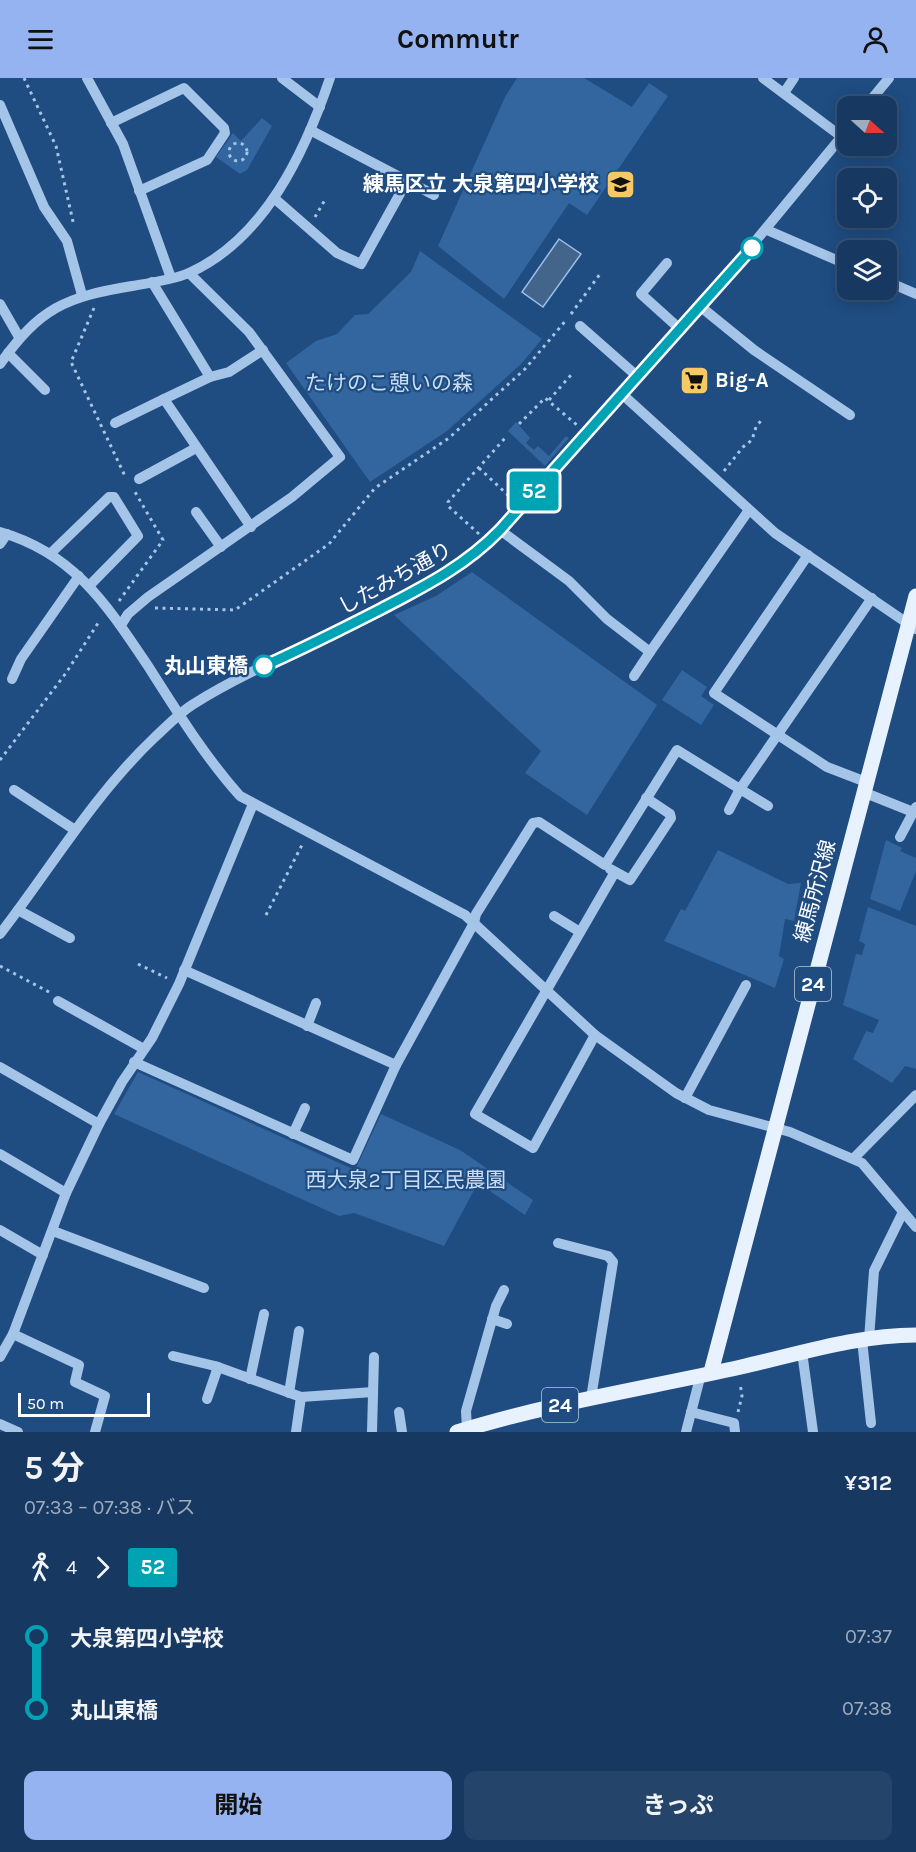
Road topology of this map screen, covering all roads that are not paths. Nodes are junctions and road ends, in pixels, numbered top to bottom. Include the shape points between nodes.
1 (87, 78) edge
2 (282, 78) edge
3 (330, 78) edge
4 (764, 78) edge
5 (794, 78) edge
6 (889, 78) edge
7 (784, 93) junction
8 (874, 96) edge
9 (0, 105) edge
10 (320, 107) junction
11 (111, 123) junction
12 (837, 128) edge
13 (310, 130) junction
14 (837, 143) edge
15 (407, 181) junction
16 (139, 191) junction
17 (434, 195) dead end
18 (274, 198) junction
19 (767, 230) junction
20 (837, 260) edge
21 (667, 263) dead end
22 (189, 273) junction
23 (171, 278) junction
24 (152, 282) junction
25 (897, 286) edge
26 (86, 294) junction
27 (916, 294) edge
28 (0, 304) edge
29 (701, 307) junction
30 (580, 326) dead end
31 (681, 330) junction
32 (19, 337) junction
33 (263, 350) junction
34 (8, 353) junction
35 (0, 364) edge
36 (210, 376) junction
37 (638, 377) junction
38 (45, 390) dead end
39 (622, 394) junction
40 (164, 399) junction
41 (850, 415) dead end
42 (115, 423) dead end
43 (196, 448) junction
44 (139, 479) dead end
45 (749, 510) junction
46 (196, 512) dead end
47 (251, 527) junction
48 (500, 530) junction
49 (4, 533) edge
50 (0, 544) edge
51 (221, 547) junction
52 (51, 553) junction
53 (808, 555) junction
54 (79, 576) junction
55 (90, 585) junction
56 (916, 596) edge
57 (872, 598) junction
58 (121, 625) junction
59 (912, 626) edge
60 (650, 652) junction
61 (634, 676) dead end
62 (12, 679) dead end
63 (180, 714) junction
64 (775, 735) junction
65 (864, 787) junction
66 (740, 789) junction
67 (14, 790) dead end
68 (646, 798) junction
69 (253, 804) junction
70 (768, 806) dead end
71 (915, 809) edge
72 (729, 810) dead end
73 (75, 830) junction
74 (900, 837) dead end
75 (604, 865) junction
76 (615, 873) junction
77 (18, 910) junction
78 (554, 916) dead end
79 (474, 923) junction
80 (580, 932) junction
81 (0, 934) edge
82 (70, 938) dead end
83 (184, 970) junction
84 (746, 985) dead end
85 (546, 988) junction
86 (58, 1001) road end
87 (316, 1003) dead end
88 (307, 1026) junction
89 (595, 1035) junction
90 (144, 1049) junction
91 (134, 1062) junction
92 (396, 1065) junction
93 (0, 1066) edge
94 (916, 1095) edge
95 (685, 1098) junction
96 (305, 1108) dead end
97 (99, 1124) junction
98 (774, 1128) junction
99 (293, 1134) junction
100 (0, 1154) edge
101 (854, 1158) junction
102 (66, 1193) junction
103 (903, 1212) junction
104 (916, 1227) edge
105 (0, 1230) edge
106 (53, 1231) junction
107 (558, 1243) dead end
108 (43, 1255) junction
109 (204, 1288) dead end
110 (504, 1290) dead end
111 (264, 1314) dead end
112 (492, 1319) junction
113 (507, 1324) dead end
114 (299, 1331) dead end
115 (13, 1334) junction
116 (916, 1335) edge
117 (865, 1339) junction
118 (802, 1352) junction
119 (173, 1356) dead end
120 (0, 1357) edge
121 (374, 1357) dead end
122 (218, 1367) junction
123 (706, 1373) junction
124 (250, 1378) junction
125 (373, 1392) junction
126 (289, 1393) junction
127 (301, 1397) junction
128 (591, 1398) junction
129 (207, 1399) dead end
130 (399, 1412) dead end
131 (691, 1412) junction
132 (871, 1423) dead end
133 (0, 1424) edge
134 (471, 1430) edge
135 (18, 1432) edge
136 (95, 1432) edge
137 (296, 1432) edge
138 (372, 1432) edge
139 (402, 1432) edge
140 (686, 1432) edge
141 (735, 1432) edge
142 (813, 1432) edge

1 - 11 street
2 - 10 street
3 - 10 street
4 - 7 street
5 - 7 street
6 - 8 street
7 - 12 street
9 - 26 street via 44,207 67,241
10 - 13 street
11 - 16 street via 123,144
11 - 16 street via 184,88 224,128 225,133 207,159
13 - 15 street
13 - 18 street
14 - 19 street, したみち通り
15 - 17 street
15 - 18 street via 361,264 337,253
16 - 23 street
18 - 22 street via 223,253
19 - 20 street
19 - 29 street, したみち通り
21 - 31 street via 641,294
22 - 23 street
22 - 33 street
23 - 24 street
24 - 26 street
24 - 36 street
25 - 27 street
26 - 32 street via 57,305
28 - 32 street
29 - 31 street, したみち通り
29 - 41 street via 754,350
30 - 37 street
31 - 37 street, したみち通り
32 - 34 street
33 - 36 street via 229,372
33 - 47 street via 340,457
34 - 35 street
34 - 38 street
36 - 40 street
37 - 39 street, したみち通り
39 - 45 street
39 - 48 street, したみち通り
40 - 42 street
40 - 43 street
43 - 44 street
43 - 47 street
45 - 53 street
45 - 60 street
46 - 51 street
47 - 51 street
48 - 60 street via 569,581 607,619
48 - 63 street, したみち通り via 461,565 431,584 239,678
49 - 50 street
49 - 52 street
51 - 58 street via 141,603
52 - 54 street
52 - 55 street via 109,497 114,497 138,536
53 - 57 street
53 - 64 street via 714,691
54 - 55 street
54 - 62 street via 21,659
55 - 58 street
56 - 59 main road, 練馬所沢線 / 24
57 - 59 street
57 - 64 street
58 - 63 street
59 - 65 main road, 練馬所沢線 / 24
60 - 61 street
63 - 69 street via 226,780
63 - 73 street, したみち通り via 113,780
64 - 65 street
64 - 66 street
65 - 71 street
65 - 98 main road, 練馬所沢線 / 24
66 - 68 street via 676,750
66 - 70 street
66 - 72 street
67 - 73 street
68 - 75 street
68 - 76 street via 671,818 632,879
69 - 79 street
69 - 83 street
71 - 74 street
73 - 77 street, したみち通り
75 - 76 street
75 - 79 street via 539,822 533,823
76 - 80 street
77 - 81 street, したみち通り
77 - 82 street
78 - 80 street
79 - 85 street
79 - 92 street
80 - 85 street
83 - 88 street
83 - 90 street
84 - 95 street
85 - 89 street
85 - 89 street via 476,1116 533,1148
86 - 90 street
87 - 88 street
88 - 92 street
89 - 95 street
90 - 91 street
91 - 97 street
91 - 99 street
92 - 99 street via 353,1160
93 - 97 street
94 - 101 street
95 - 98 street via 725,1115
96 - 99 street
97 - 102 street
98 - 101 street
98 - 123 main road, 練馬所沢線 / 24
100 - 102 street
101 - 103 street via 875,1176
102 - 106 street
103 - 104 street
103 - 117 street via 874,1271
105 - 108 street
106 - 108 street
106 - 109 street
107 - 128 street via 608,1256 613,1262
108 - 115 street
110 - 112 street
111 - 124 street
112 - 113 street
112 - 134 street via 466,1411
114 - 126 street
115 - 120 street
115 - 136 street via 79,1365 75,1382 105,1396
116 - 117 main road, 24
117 - 118 main road, 24
117 - 132 street
118 - 123 main road, 24
118 - 142 street
119 - 122 street
121 - 125 street
122 - 124 street
122 - 129 street
123 - 128 main road, 24
123 - 131 street
124 - 126 street
125 - 127 street
125 - 138 street
126 - 127 street
127 - 137 street
128 - 134 main road, 24
130 - 139 street
131 - 140 street
131 - 141 street via 734,1423
133 - 135 street

